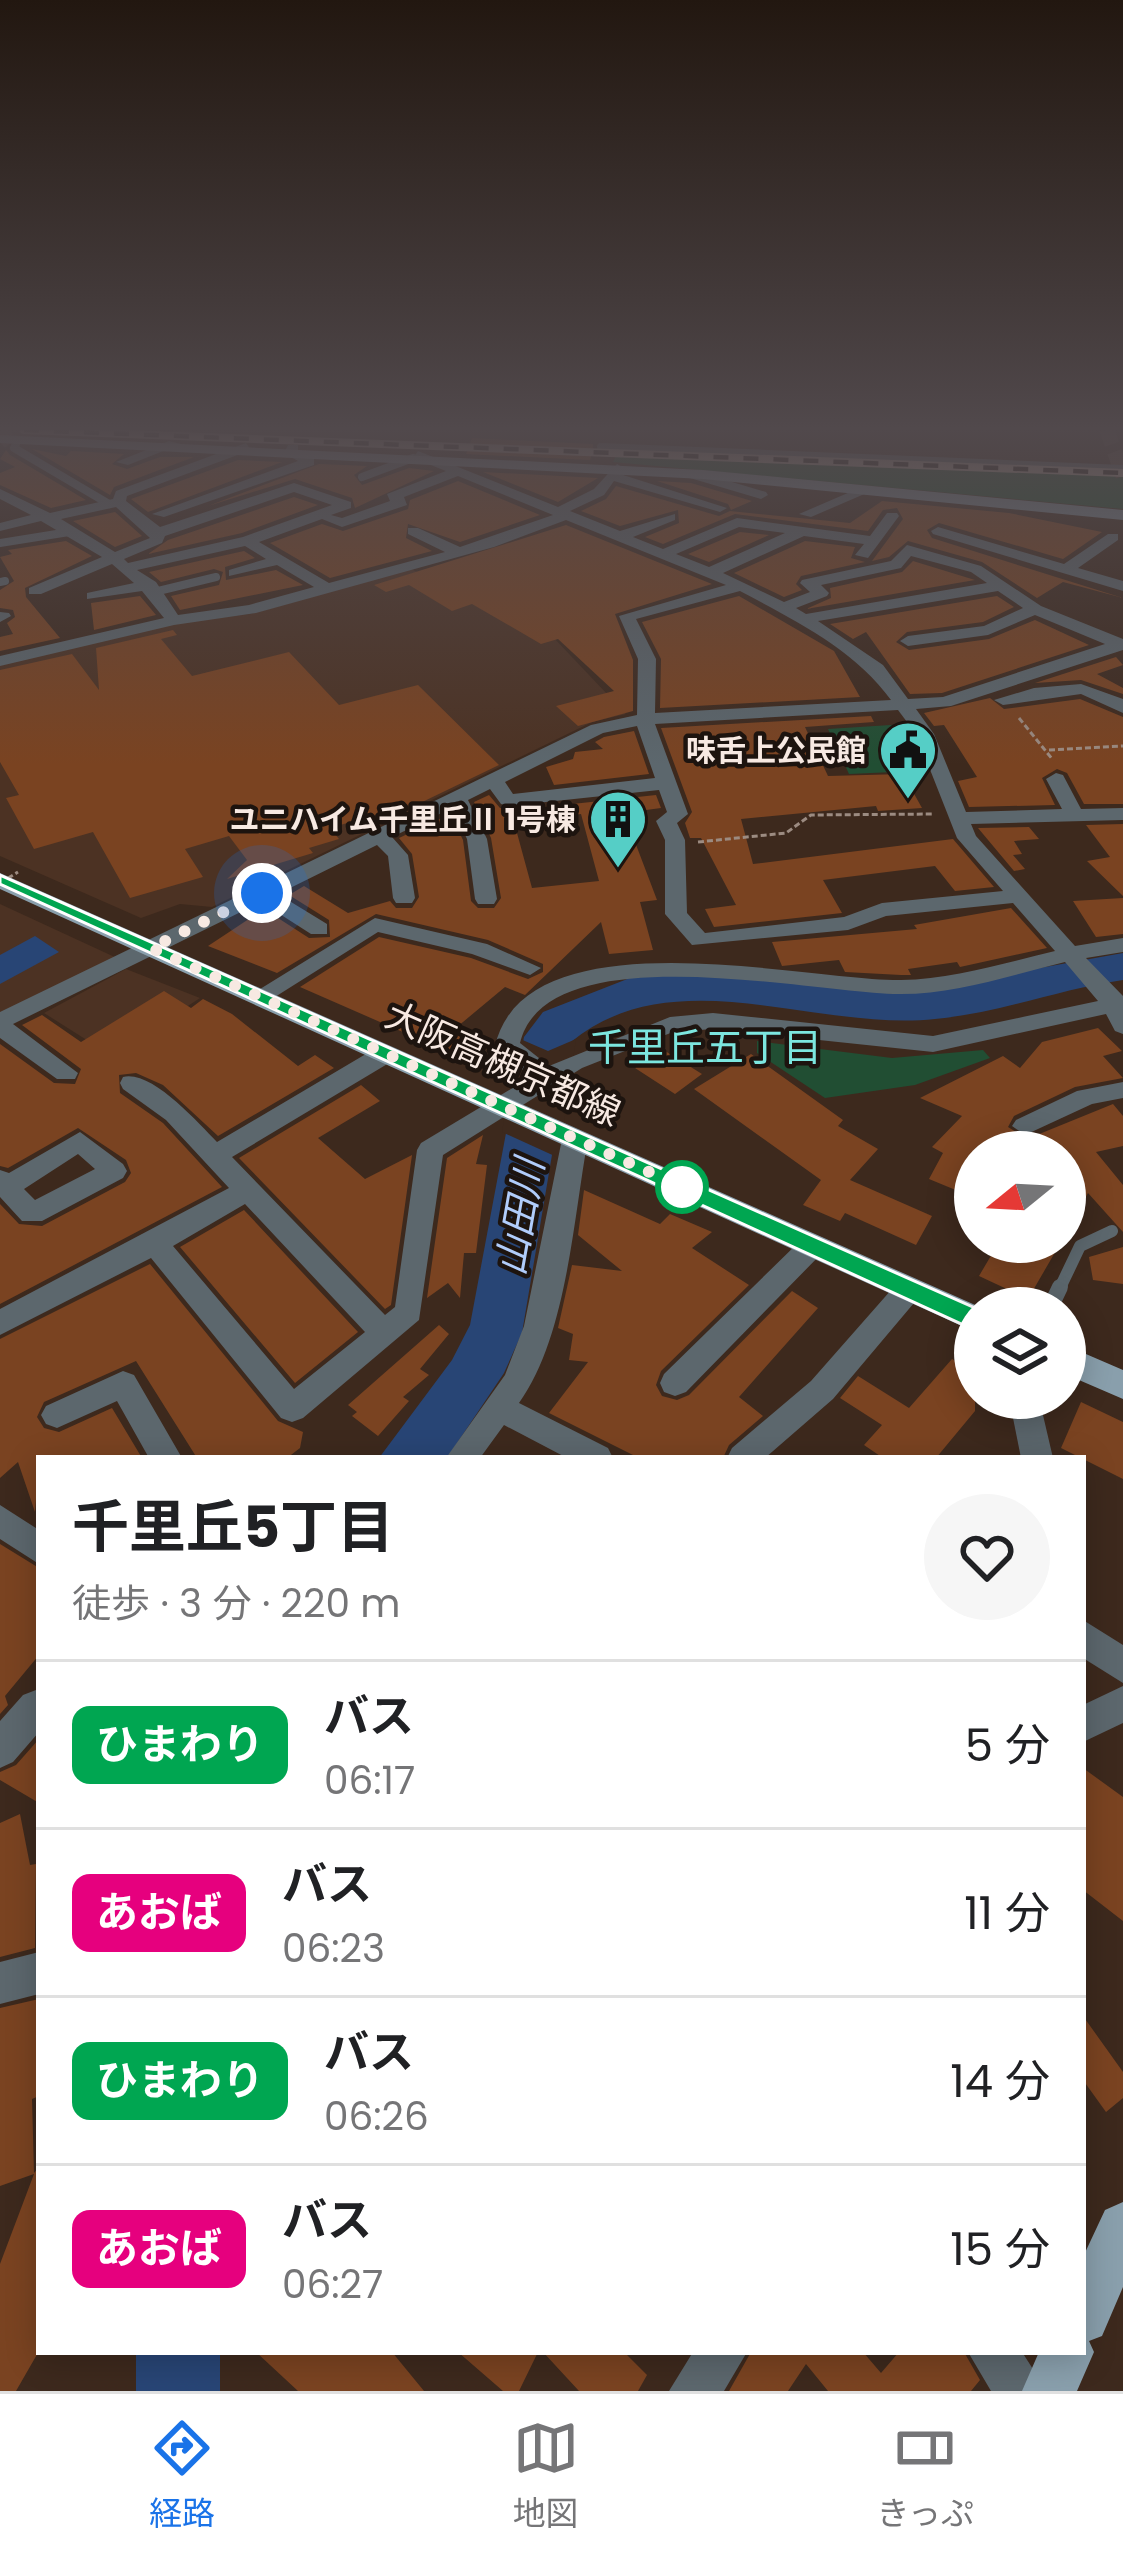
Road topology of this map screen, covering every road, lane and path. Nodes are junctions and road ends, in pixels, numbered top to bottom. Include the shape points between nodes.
1 (874, 541) edge
2 (87, 542) edge
3 (155, 542) edge
4 (244, 542) edge
5 (248, 542) edge
6 (436, 542) edge
7 (487, 542) edge
8 (636, 542) edge
9 (692, 542) edge
10 (770, 542) edge
11 (991, 542) edge
12 (1106, 542) edge
13 (458, 552) junction
14 (666, 553) junction
15 (279, 560) junction
16 (126, 563) junction
17 (896, 565) junction
18 (1068, 568) junction
19 (712, 572) junction
20 (234, 573) dead end
21 (216, 577) dead end
22 (42, 584) dead end
23 (742, 586) junction
24 (999, 586) junction
25 (1123, 586) edge
26 (152, 589) junction
27 (328, 589) junction
28 (93, 596) dead end
29 (783, 608) junction
30 (1035, 609) junction
31 (804, 619) junction
32 (174, 620) junction
33 (908, 641) dead end
34 (1122, 644) edge
35 (0, 661) edge
36 (998, 700) junction
37 (945, 702) junction
38 (910, 707) junction
39 (1123, 708) edge
40 (644, 719) junction
41 (1123, 746) edge
42 (1049, 751) junction
43 (1056, 779) joint
44 (494, 780) junction
45 (666, 783) junction
46 (457, 798) junction
47 (1074, 814) junction
48 (1123, 814) edge
49 (958, 816) junction
50 (380, 836) junction
51 (675, 848) junction
52 (5, 879) edge
53 (262, 893) junction
54 (1021, 896) junction
55 (404, 898) dead end
56 (486, 899) dead end
57 (320, 929) dead end
58 (532, 942) dead end
59 (1123, 945) edge
60 (151, 948) junction
61 (1070, 955) junction
62 (259, 997) junction
63 (1116, 1006) edge
64 (0, 1024) edge
65 (385, 1054) junction
66 (65, 1073) dead end
67 (549, 1078) junction
68 (132, 1083) dead end
69 (1123, 1090) edge
70 (499, 1105) junction
71 (1025, 1126) dead end
72 (570, 1137) junction
73 (216, 1154) junction
74 (249, 1189) junction
75 (1112, 1231) dead end
76 (155, 1243) junction
77 (813, 1245) junction
78 (1060, 1287) edge
79 (909, 1289) junction
80 (954, 1309) edge
81 (0, 1322) edge
82 (385, 1334) junction
83 (1086, 1368) edge
84 (675, 1383) dead end
85 (1123, 1385) edge
86 (499, 1408) junction
87 (57, 1415) dead end
88 (1029, 1419) edge
89 (164, 1455) edge
90 (465, 1455) edge
91 (591, 1455) edge
92 (746, 1455) edge
93 (1036, 1455) edge
94 (0, 1520) edge
95 (36, 1547) edge
96 (1086, 1638) edge
97 (1123, 1666) edge
98 (1123, 1703) edge
99 (36, 1708) dead end
100 (1086, 1722) edge
101 (0, 1749) edge
102 (36, 1974) edge
103 (0, 1983) edge
104 (1123, 2228) edge
105 (1086, 2310) edge
106 (994, 2355) edge
107 (1066, 2355) edge
108 (1022, 2391) edge
109 (1049, 2391) edge

1 - 17 street via 860,558
2 - 16 street
3 - 16 street
4 - 16 street
5 - 15 street
6 - 13 street
7 - 13 street
8 - 14 street
9 - 14 street
10 - 19 street
11 - 18 street
12 - 18 street
13 - 27 street
14 - 19 street
15 - 20 street
15 - 27 street
16 - 22 street
16 - 26 street
17 - 24 street via 907,550 976,569
17 - 29 street via 808,583 821,593
18 - 25 street
19 - 23 street
21 - 26 lane
23 - 29 street
23 - 40 street via 627,616 647,658
24 - 30 street
24 - 31 street
26 - 28 street
26 - 32 street
27 - 32 street
29 - 31 street
30 - 33 street via 988,630
30 - 34 street
31 - 38 street via 877,669
32 - 35 street
34 - 37 street
36 - 37 street
36 - 39 street via 1076,688
36 - 42 path
37 - 38 street
38 - 40 street
38 - 49 street
40 - 44 street via 598,729
40 - 45 street
41 - 42 path
42 - 43 path
43 - 47 street
44 - 45 street via 508,800
44 - 46 street
45 - 51 street via 677,814 666,821
46 - 50 street
46 - 56 street via 477,839
47 - 48 street
47 - 49 street
49 - 51 path via 811,815 786,833
49 - 54 street via 967,838
50 - 53 street
50 - 55 street via 398,855
51 - 54 street via 676,914 700,940
52 - 60 main road, 大阪高槻京都線
53 - 57 street
53 - 60 street
54 - 61 street
58 - 62 street via 521,965 375,925
59 - 61 street
60 - 62 main road, 大阪高槻京都線
60 - 64 street
61 - 63 street
61 - 67 street via 906,987 725,966 622,971 572,985 509,1029 507,1046
62 - 65 main road, 大阪高槻京都線
63 - 67 street via 933,1044 713,1022 670,1025
64 - 66 street
65 - 70 main road, 大阪高槻京都線
65 - 73 street
67 - 70 street
68 - 73 street
69 - 71 street via 1086,1096
70 - 72 main road, 大阪高槻京都線
70 - 82 street via 430,1150 409,1312
72 - 77 main road, 大阪高槻京都線
72 - 86 street via 539,1326
73 - 74 street
74 - 76 street
74 - 82 street
75 - 78 lane via 1080,1246
76 - 81 street
76 - 82 street via 292,1409
77 - 79 main road, 大阪高槻京都線
77 - 84 street
79 - 80 main road, 大阪高槻京都線
79 - 92 street via 822,1390
83 - 85 main road
86 - 90 street
86 - 91 street
87 - 89 street via 123,1384
88 - 93 street
94 - 95 street
96 - 97 street
98 - 100 street
99 - 101 street
102 - 103 street
104 - 105 main road
106 - 108 street
107 - 109 main road

